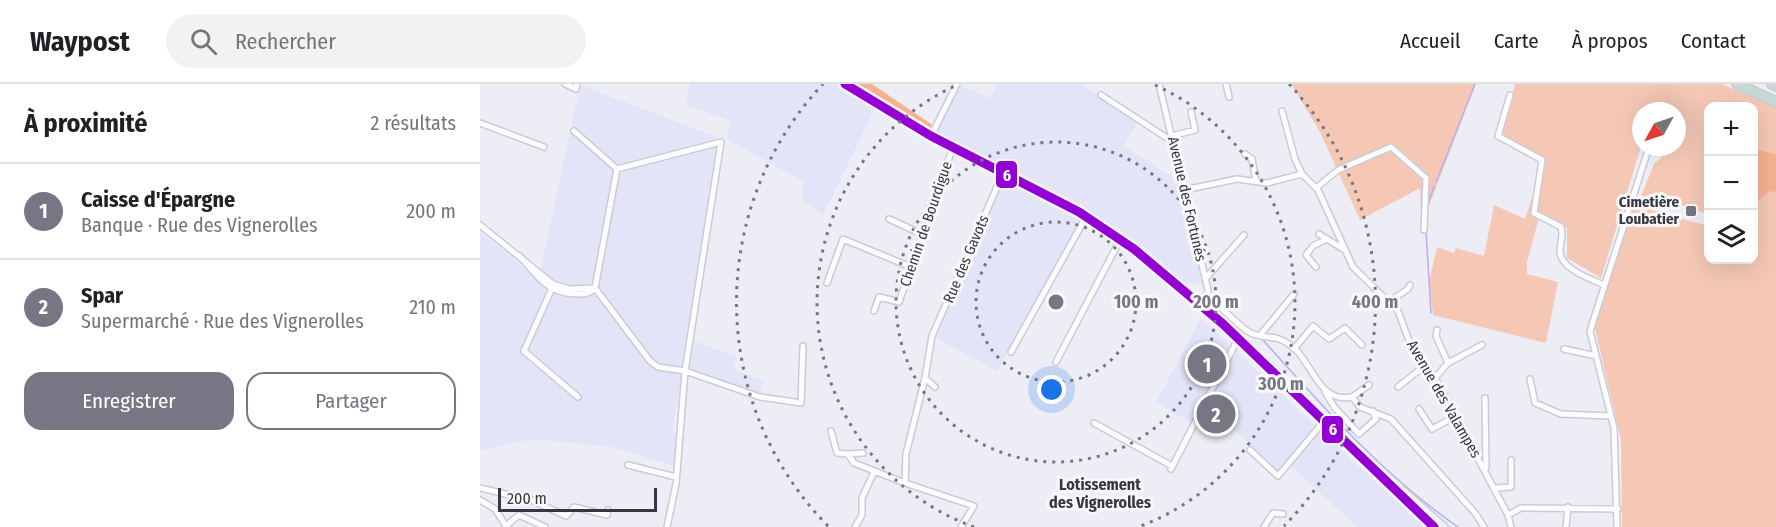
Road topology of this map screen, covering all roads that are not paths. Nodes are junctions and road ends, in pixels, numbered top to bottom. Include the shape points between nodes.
1 (565, 84) edge
2 (577, 84) edge
3 (845, 84) edge
4 (957, 84) edge
5 (1159, 84) edge
6 (1226, 84) edge
7 (1737, 84) edge
8 (1101, 95) dead end
9 (1510, 95) dead end
10 (1229, 97) dead end
11 (1776, 102) edge
12 (1282, 111) dead end
13 (1191, 112) dead end
14 (480, 123) edge
15 (574, 131) dead end
16 (931, 136) junction
17 (1172, 139) junction
18 (544, 147) dead end
19 (953, 147) junction
20 (1245, 154) dead end
21 (1646, 156) edge
22 (617, 169) junction
23 (1004, 171) junction
24 (1302, 174) junction
25 (1256, 181) junction
26 (1316, 188) junction
27 (1184, 190) junction
28 (1086, 217) junction
29 (889, 219) dead end
30 (480, 225) edge
31 (1424, 230) dead end
32 (922, 234) junction
33 (1319, 234) dead end
34 (1244, 235) dead end
35 (1327, 239) junction
36 (1120, 240) junction
37 (1345, 250) junction
38 (911, 267) junction
39 (1316, 267) dead end
40 (1206, 278) junction
41 (827, 282) dead end
42 (1410, 285) dead end
43 (1604, 285) junction
44 (552, 287) junction
45 (595, 288) junction
46 (1294, 294) dead end
47 (1390, 301) junction
48 (874, 311) dead end
49 (1437, 330) dead end
50 (1261, 334) junction
51 (1238, 339) junction
52 (1362, 345) dead end
53 (1482, 345) dead end
54 (803, 346) dead end
55 (1294, 349) junction
56 (1564, 349) dead end
57 (1011, 352) dead end
58 (1596, 356) junction
59 (1056, 362) dead end
60 (1448, 363) junction
61 (1429, 369) junction
62 (686, 371) junction
63 (925, 378) junction
64 (1436, 378) junction
65 (1530, 379) dead end
66 (1370, 385) dead end
67 (935, 387) dead end
68 (1398, 387) dead end
69 (1325, 392) junction
70 (578, 397) dead end
71 (1352, 397) junction
72 (1485, 398) dead end
73 (1419, 409) dead end
74 (1372, 411) junction
75 (1456, 416) junction
76 (1611, 416) junction
77 (1325, 420) junction
78 (1094, 423) dead end
79 (831, 431) dead end
80 (1250, 450) dead end
81 (863, 453) dead end
82 (848, 454) junction
83 (1361, 454) junction
84 (1511, 460) dead end
85 (628, 465) dead end
86 (1486, 471) junction
87 (874, 472) junction
88 (676, 477) junction
89 (905, 483) junction
90 (480, 488) edge
91 (1495, 488) junction
92 (480, 500) edge
93 (1568, 507) junction
94 (1618, 509) junction
95 (1283, 514) dead end
96 (1508, 514) junction
97 (605, 522) dead end
98 (963, 526) edge
99 (506, 527) edge
100 (545, 527) edge
101 (667, 527) edge
102 (855, 527) edge
103 (1264, 527) edge
104 (1434, 527) edge
105 (1444, 527) edge
106 (1484, 527) edge
107 (1511, 527) edge
108 (1566, 527) edge
109 (1617, 527) edge

1 - 2 street via 576,89
3 - 16 main road
4 - 16 street
5 - 17 street, Avenue des Fortunés
6 - 10 street
7 - 11 highway
8 - 17 street
9 - 43 street via 1498,136 1542,160 1534,213 1561,227 1562,259
12 - 24 street, Avenue des Valampes
13 - 17 street via 1195,130
14 - 18 street
15 - 22 street
16 - 19 main road
17 - 27 street, Avenue des Fortunés
19 - 23 main road
19 - 32 street, Chemin de Bourdigue
20 - 25 street via 1252,159
21 - 43 street
22 - 45 street
22 - 62 street via 721,142
23 - 28 main road
23 - 63 street, Rue des Gavots via 932,336
24 - 25 street via 1267,183
24 - 26 street, Avenue des Valampes
25 - 27 street via 1238,179
26 - 31 street via 1338,170 1391,147 1426,178
26 - 37 street, Avenue des Valampes
27 - 40 street, Avenue des Fortunés
28 - 36 main road
28 - 57 street
29 - 32 street
30 - 44 street
32 - 38 street, Chemin de Bourdigue
33 - 35 street
34 - 40 street
35 - 37 street
35 - 39 street via 1306,255
36 - 51 main road
36 - 59 street
37 - 47 street, Avenue des Valampes via 1359,274
38 - 41 street via 843,239
38 - 48 street, Chemin de Bourdigue via 899,302 879,297
40 - 50 street, Avenue des Fortunés via 1207,295 1249,332
42 - 47 street
43 - 58 street via 1590,331
44 - 45 street via 579,294
44 - 70 street via 524,351
45 - 62 street via 650,361 658,367
46 - 50 street
47 - 61 street, Avenue des Valampes via 1398,311 1411,346
49 - 60 street
50 - 55 street via 1282,338
51 - 77 main road
51 - 78 street via 1172,467
52 - 55 street via 1345,328 1329,339 1313,326
53 - 60 street
54 - 62 street via 801,403 760,397
55 - 69 street
56 - 58 street
58 - 76 street
60 - 64 street
61 - 64 street, Avenue des Valampes
61 - 68 street via 1418,371
62 - 88 street
63 - 67 street
63 - 89 street, Rue des Gavots via 906,454
64 - 75 street, Avenue des Valampes
65 - 76 street via 1535,403 1561,414
66 - 71 street
69 - 71 street
69 - 74 street via 1359,434 1376,419
71 - 74 street via 1360,407
72 - 86 street, Avenue des Valampes
73 - 75 street via 1432,429
74 - 106 street via 1390,419
75 - 86 street, Avenue des Valampes
76 - 94 street
77 - 80 street via 1278,476
77 - 83 main road
79 - 82 street via 836,452
81 - 82 street
82 - 87 street via 852,461
83 - 104 main road
83 - 105 main road
84 - 91 street via 1511,487
85 - 88 street
86 - 91 street, Avenue des Valampes
87 - 89 street
87 - 102 street
88 - 101 street
89 - 98 street via 974,506
90 - 97 street via 531,500 566,516 574,507 607,513
91 - 96 street, Avenue des Valampes
92 - 99 street via 495,509
93 - 94 street
93 - 96 street via 1521,508
93 - 108 street
94 - 109 street
95 - 103 street via 1273,513
96 - 107 street, Avenue des Valampes
99 - 100 street via 519,515

